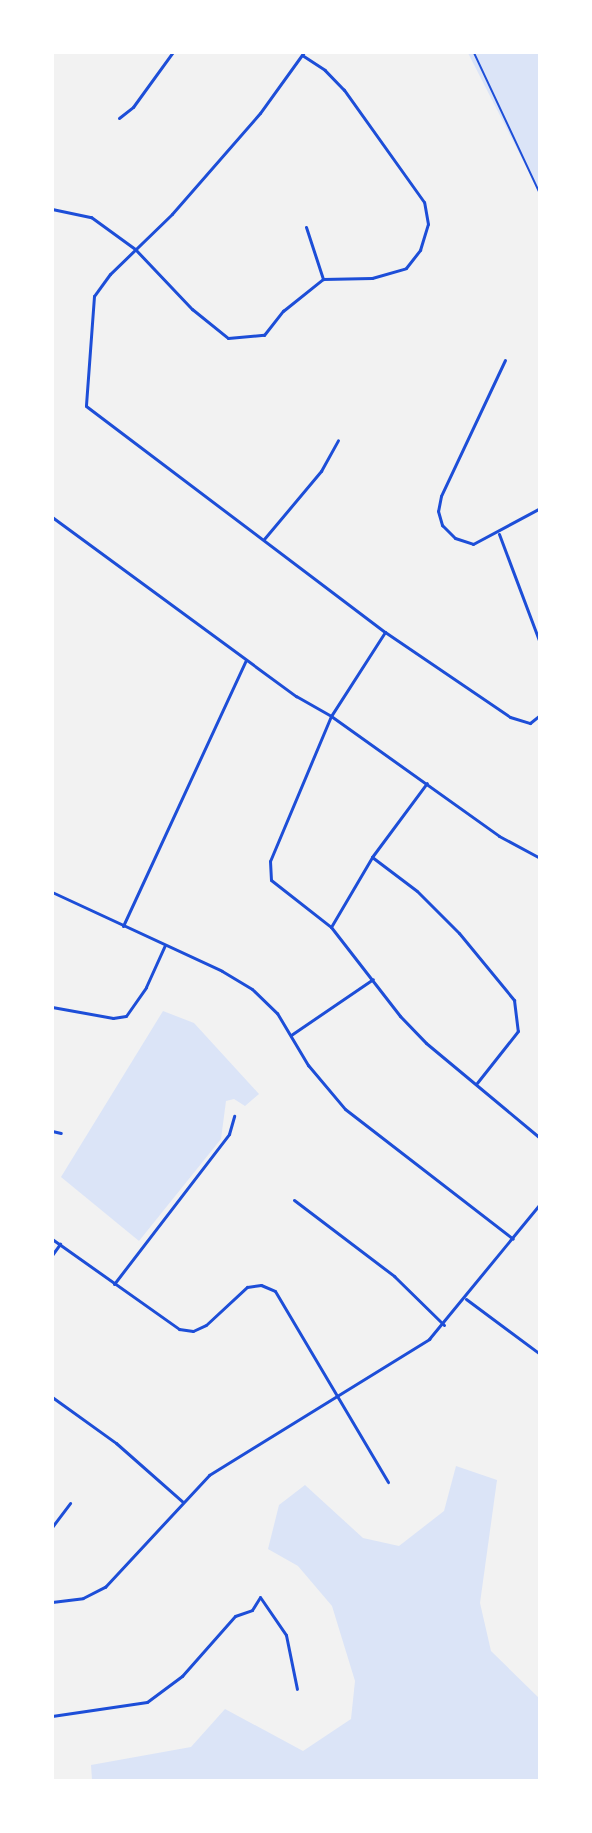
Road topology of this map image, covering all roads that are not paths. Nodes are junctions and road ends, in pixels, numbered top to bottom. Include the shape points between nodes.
1 (173, 52) edge
2 (303, 54) edge
3 (119, 118) dead end
4 (52, 209) edge
5 (306, 227) dead end
6 (135, 249) junction
7 (323, 279) junction
8 (505, 360) dead end
9 (338, 440) dead end
10 (540, 508) edge
11 (52, 517) edge
12 (499, 534) junction
13 (264, 539) junction
14 (385, 632) junction
15 (540, 643) edge
16 (246, 660) junction
17 (540, 715) edge
18 (330, 716) junction
19 (427, 783) junction
20 (372, 857) junction
21 (540, 858) edge
22 (52, 892) edge
23 (123, 926) junction
24 (331, 927) junction
25 (165, 945) junction
26 (373, 980) junction
27 (52, 1007) edge
28 (291, 1035) junction
29 (477, 1083) junction
30 (234, 1116) dead end
31 (52, 1131) edge
32 (61, 1133) dead end
33 (540, 1138) edge
34 (294, 1200) dead end
35 (540, 1204) edge
36 (52, 1239) edge
37 (513, 1239) junction
38 (60, 1244) junction
39 (52, 1255) edge
40 (114, 1284) junction
41 (466, 1299) junction
42 (444, 1325) junction
43 (540, 1354) edge
44 (338, 1394) junction
45 (52, 1397) edge
46 (388, 1482) dead end
47 (183, 1502) junction
48 (70, 1503) dead end
49 (52, 1527) edge
50 (52, 1602) edge
51 (297, 1689) dead end
52 (52, 1716) edge

1 - 3 street via 133,107
2 - 6 street via 260,113 172,214
2 - 7 street via 326,70 376,132 424,202 428,224 420,250 406,267 372,278
4 - 6 street via 91,217
5 - 7 street
6 - 7 street via 192,309 228,338 264,335 290,304
6 - 13 street via 94,296 86,406
8 - 12 street via 438,510 442,525 455,538 473,544
9 - 13 street via 321,471
10 - 12 street
11 - 16 street
12 - 15 street
13 - 14 street
14 - 17 street via 510,717 530,723
14 - 18 street
16 - 18 street
16 - 23 street
18 - 19 street
18 - 24 street via 270,861 271,880
19 - 20 street
19 - 21 street via 499,836
20 - 24 street
20 - 29 street via 417,891 459,933 514,1000 518,1031
22 - 23 street
23 - 25 street
24 - 26 street
25 - 27 street via 146,987 126,1016 113,1018
25 - 28 street via 243,983 270,1006
26 - 28 street
26 - 29 street via 426,1043
28 - 37 street via 308,1065 345,1109
29 - 33 street
30 - 40 street via 229,1134
31 - 32 street
34 - 42 street via 394,1276
35 - 37 street
36 - 38 street
37 - 41 street
38 - 39 street
38 - 40 street
40 - 44 street via 169,1324 188,1331 206,1325 247,1287 269,1288 284,1301
41 - 42 street
41 - 43 street
42 - 44 street via 412,1352
44 - 46 street
44 - 47 street via 221,1466
45 - 47 street via 116,1443
47 - 50 street via 105,1587 83,1598
48 - 49 street
51 - 52 street via 286,1635 267,1613 260,1597 252,1610 235,1617 182,1676 147,1702

